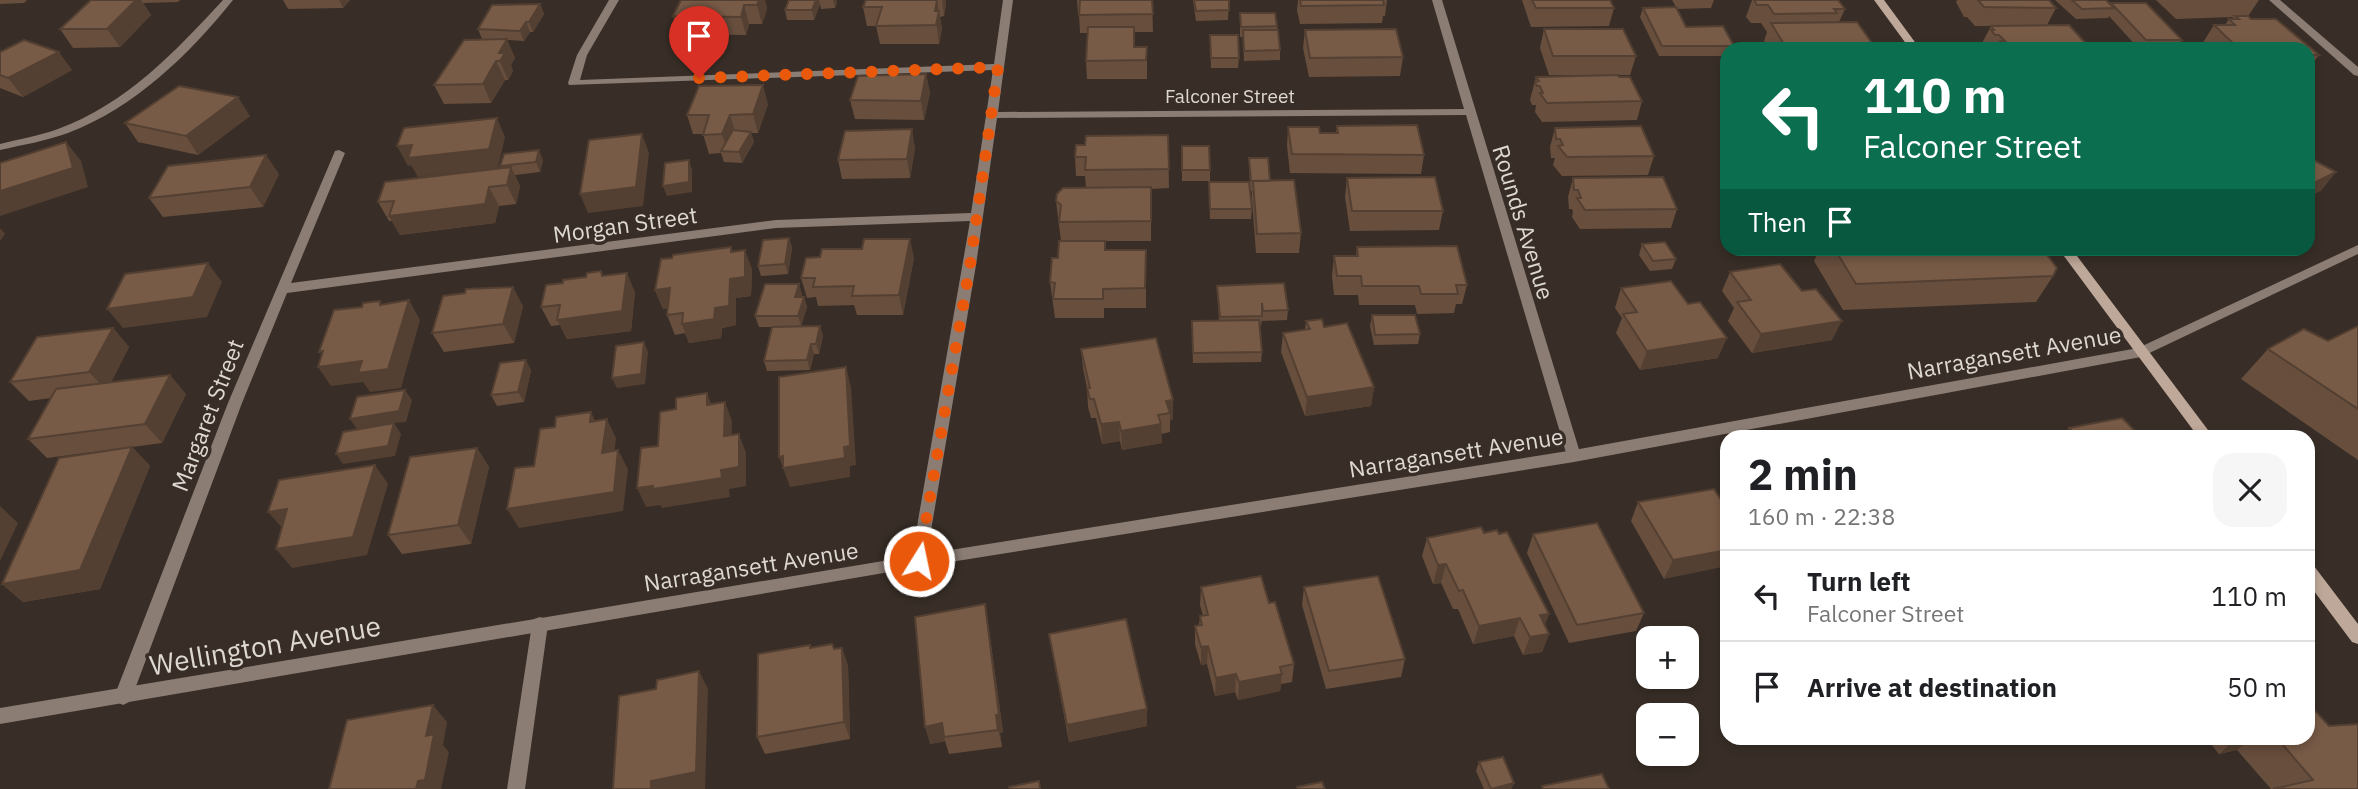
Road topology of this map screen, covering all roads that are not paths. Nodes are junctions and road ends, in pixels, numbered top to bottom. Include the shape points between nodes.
1 (228, 0) edge
2 (614, 0) edge
3 (1008, 0) edge
4 (1437, 0) edge
5 (1878, 0) edge
6 (2274, 0) edge
7 (1910, 42) edge
8 (998, 67) junction
9 (2358, 73) edge
10 (1469, 112) junction
11 (992, 115) junction
12 (0, 147) edge
13 (339, 153) dead end
14 (975, 217) junction
15 (2358, 248) edge
16 (2070, 256) edge
17 (282, 289) junction
18 (2141, 352) junction
19 (2201, 430) edge
20 (1574, 456) junction
21 (919, 561) junction
22 (2315, 580) edge
23 (540, 624) junction
24 (2358, 637) edge
25 (123, 697) junction
26 (0, 716) edge
27 (516, 789) edge

1 - 12 street via 173,62 117,105 66,130
2 - 8 street via 582,55 573,83
3 - 8 street
4 - 10 street, Rounds Avenue
5 - 7 main road
6 - 9 street
8 - 11 street
10 - 11 street, Falconer Street
10 - 20 street, Rounds Avenue
11 - 14 street
13 - 17 street, Margaret Street
14 - 17 street, Morgan Street via 776,224
14 - 21 street
15 - 18 street, Narragansett Avenue
16 - 18 main road
17 - 25 street, Margaret Street
18 - 19 main road
18 - 20 street, Narragansett Avenue
20 - 21 street, Narragansett Avenue
21 - 23 street, Narragansett Avenue
22 - 24 main road
23 - 25 street, Wellington Avenue
23 - 27 street
25 - 26 street, Wellington Avenue

